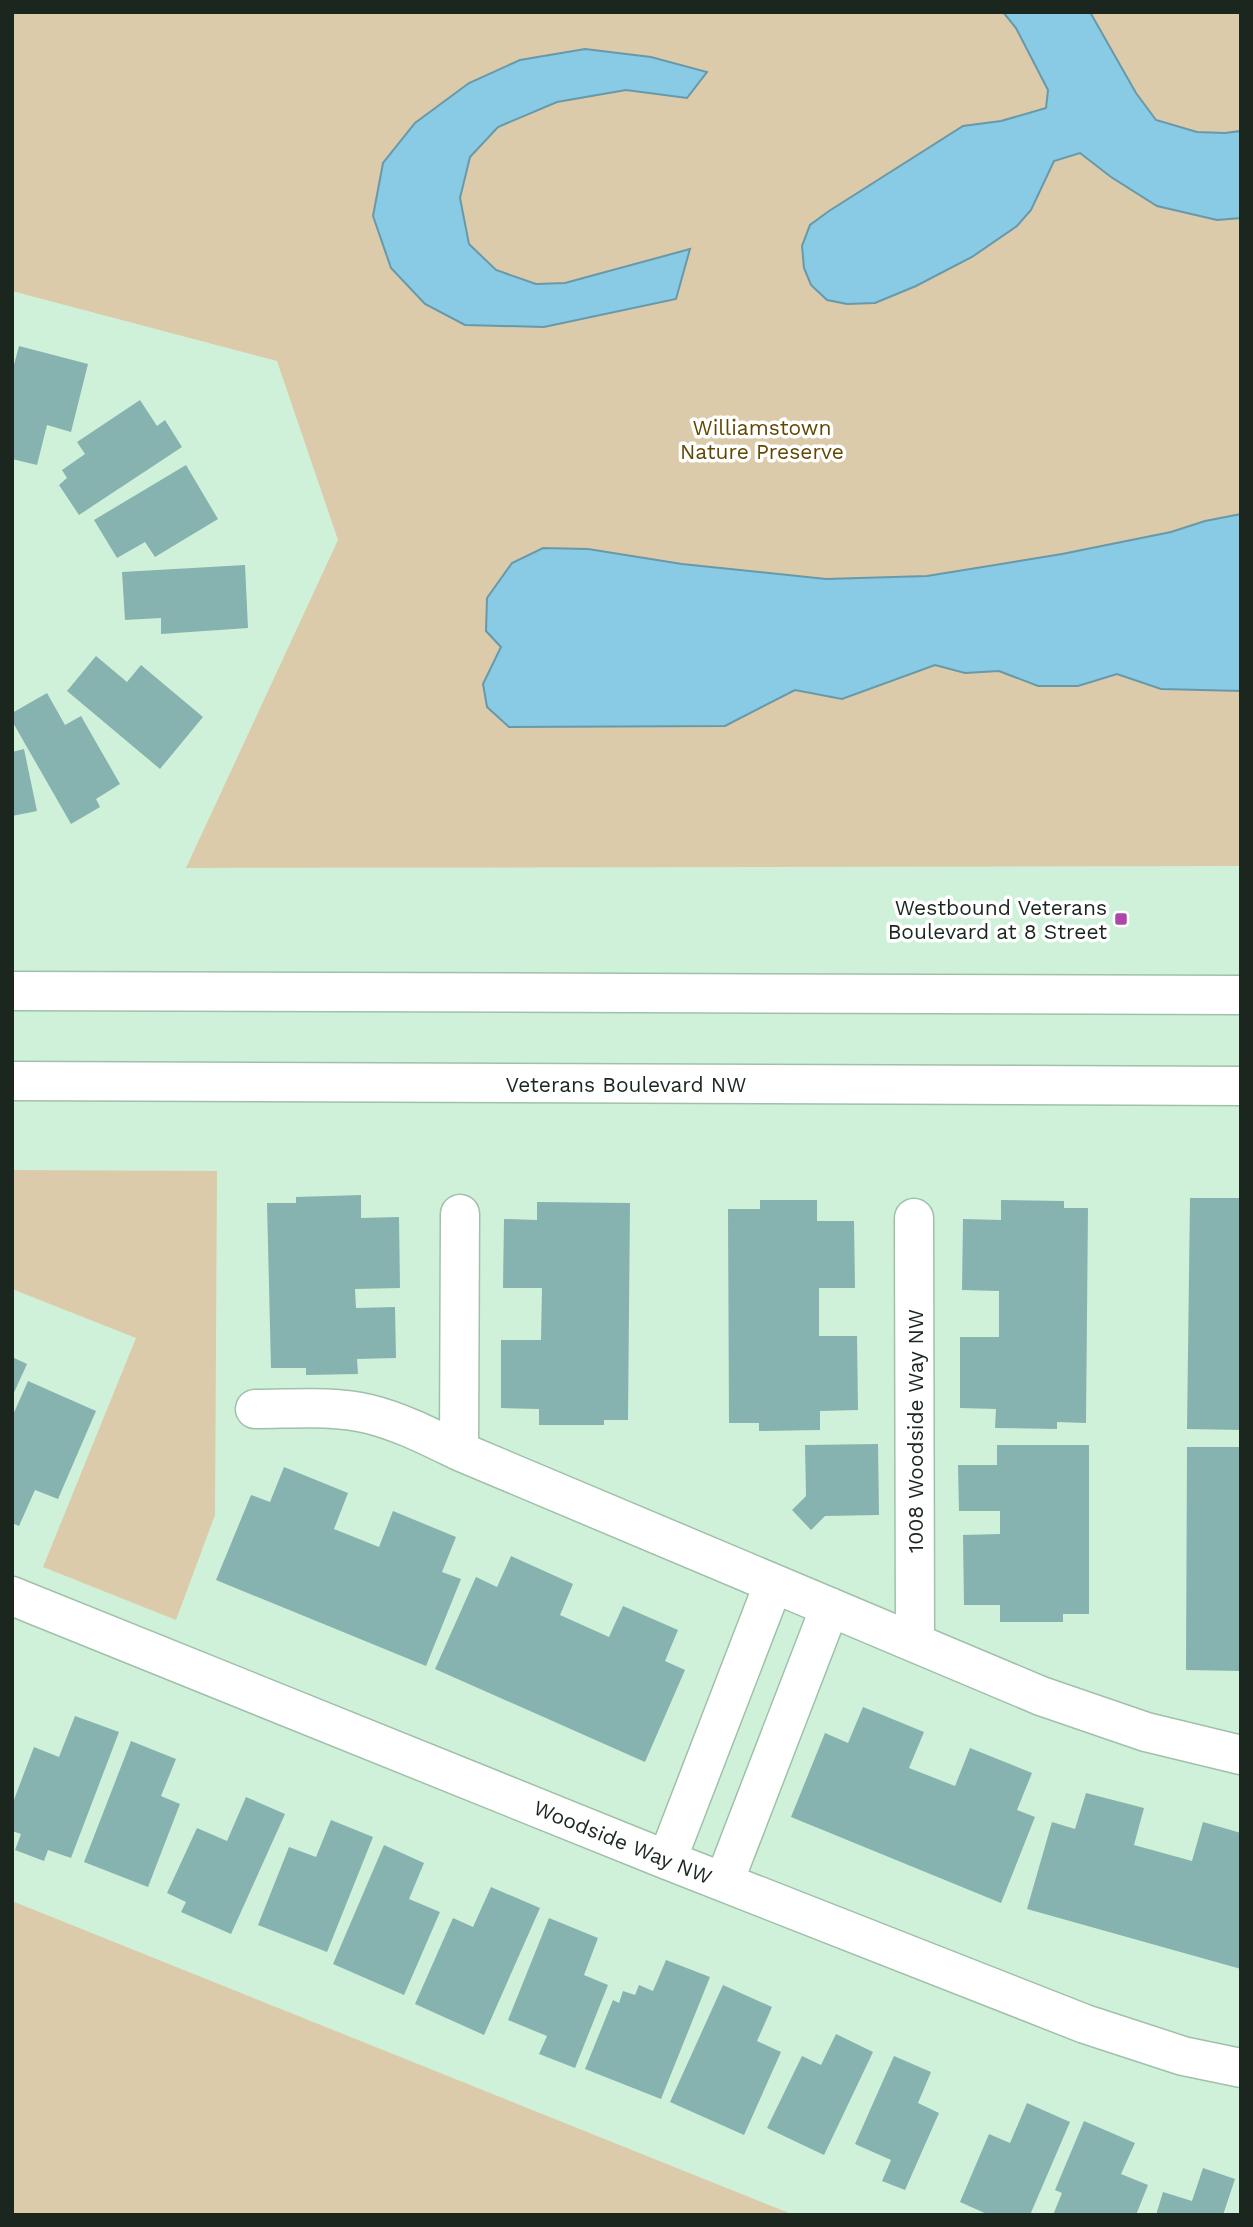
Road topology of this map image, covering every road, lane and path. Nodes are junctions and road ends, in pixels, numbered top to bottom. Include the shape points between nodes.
1 (12, 991) edge
2 (1241, 995) edge
3 (12, 1081) edge
4 (1241, 1086) edge
5 (460, 1214) dead end
6 (914, 1218) dead end
7 (256, 1409) dead end
8 (459, 1451) junction
9 (773, 1585) junction
10 (12, 1596) edge
11 (830, 1607) junction
12 (915, 1643) junction
13 (1241, 1755) edge
14 (667, 1860) junction
15 (724, 1882) junction
16 (1241, 2068) edge

1 - 2 street
3 - 4 street, Veterans Boulevard NW
5 - 8 street
6 - 12 street, 1008 Woodside Way NW
7 - 8 street via 369,1414
8 - 9 street
9 - 11 street
9 - 14 street
10 - 14 street, Woodside Way NW
11 - 12 street
11 - 15 street
12 - 13 street via 1041,1696 1146,1732
14 - 15 street, Woodside Way NW
15 - 16 street, Woodside Way NW via 1085,2024 1183,2056

